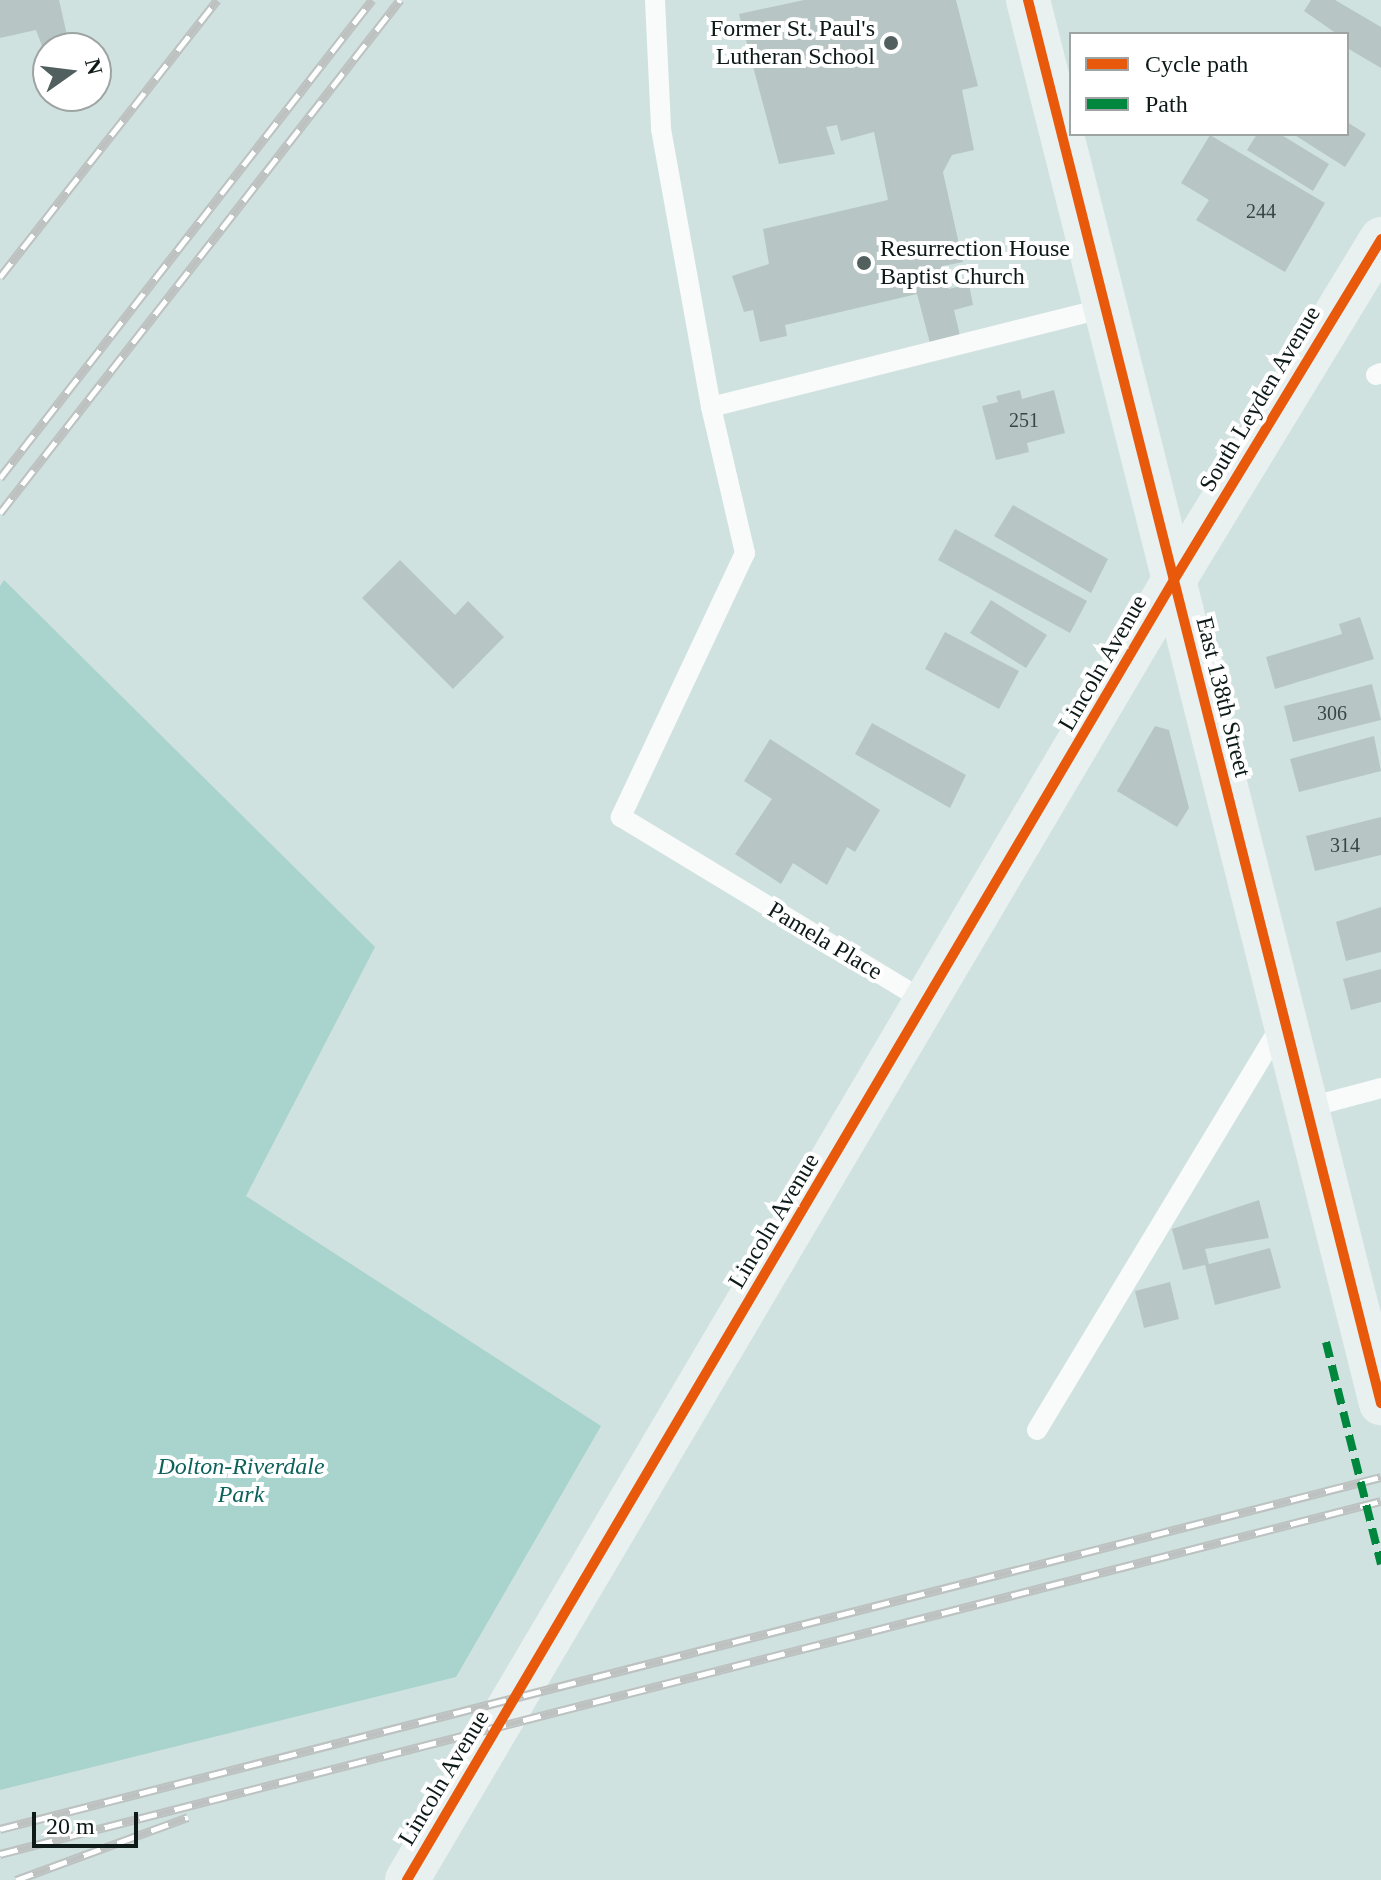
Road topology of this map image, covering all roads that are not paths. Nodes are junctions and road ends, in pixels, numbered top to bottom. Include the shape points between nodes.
1 (655, 0) edge
2 (1028, 0) edge
3 (1381, 239) edge
4 (1105, 308) junction
5 (711, 407) junction
6 (1174, 580) junction
7 (927, 1002) junction
8 (1284, 1020) junction
9 (1381, 1088) edge
10 (1306, 1108) junction
11 (1381, 1403) edge
12 (1037, 1430) dead end
13 (407, 1880) edge

1 - 5 lane via 661,129
2 - 4 street, East 138th Street
3 - 6 street, South Leyden Avenue
4 - 5 lane
4 - 6 street, East 138th Street
5 - 7 lane, Pamela Place via 745,553 621,817
6 - 7 street, Lincoln Avenue
6 - 8 street, East 138th Street
7 - 13 street, Lincoln Avenue
8 - 10 street, East 138th Street
8 - 12 lane
9 - 10 lane
10 - 11 street, East 138th Street

